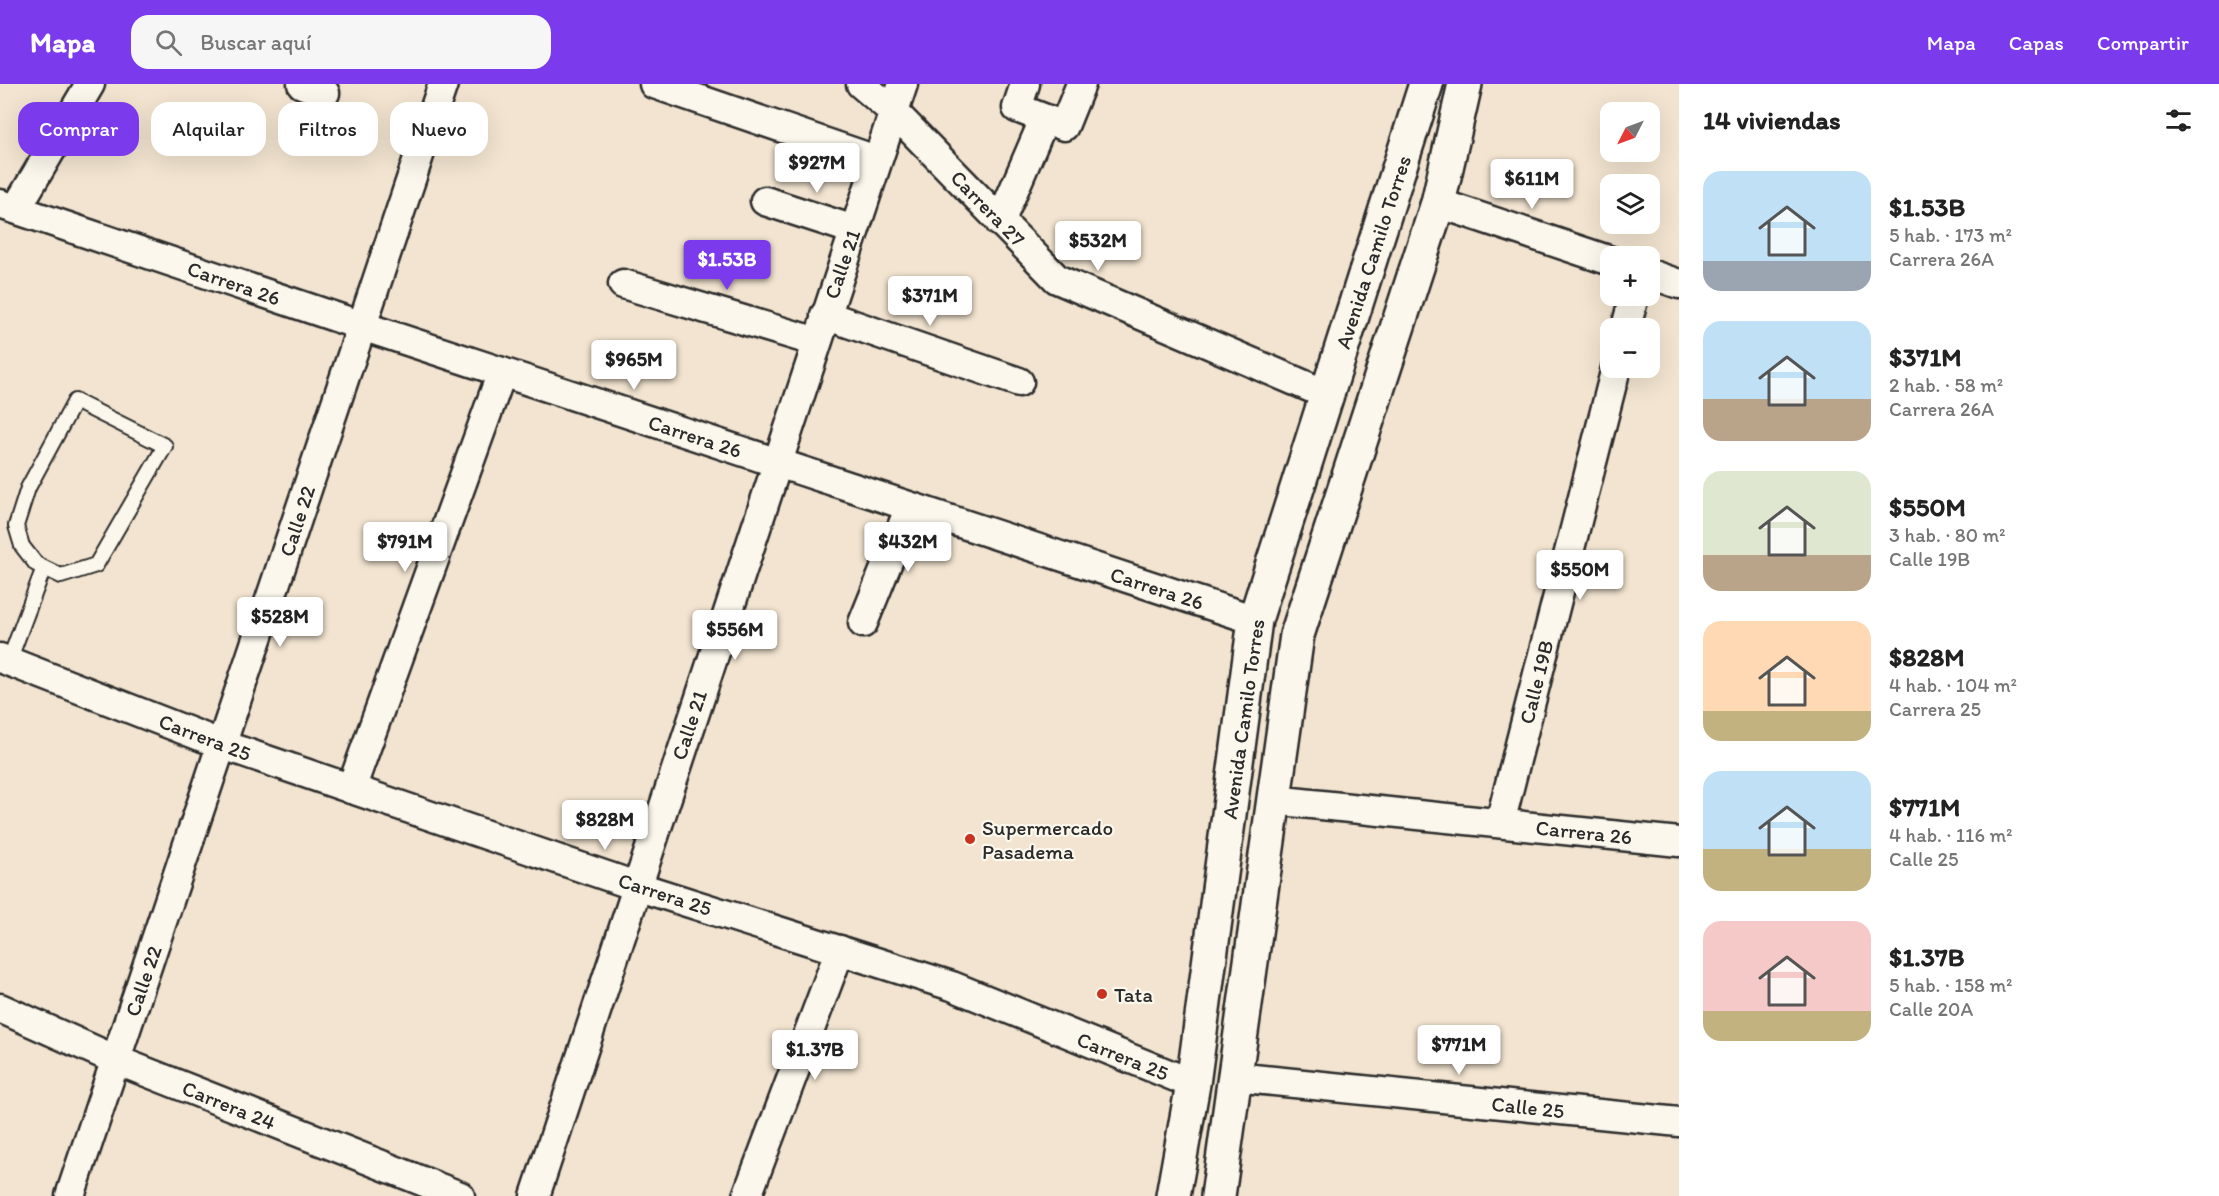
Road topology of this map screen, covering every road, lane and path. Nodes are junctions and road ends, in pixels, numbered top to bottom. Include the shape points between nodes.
1 (90, 84) edge
2 (443, 84) edge
3 (654, 84) edge
4 (861, 84) edge
5 (903, 84) edge
6 (1081, 84) edge
7 (1426, 84) edge
8 (1465, 84) edge
9 (1021, 96) edge
10 (894, 112) junction
11 (1054, 123) junction
12 (876, 160) junction
13 (765, 201) dead end
14 (1438, 203) junction
15 (8, 206) edge
16 (1000, 222) junction
17 (854, 230) junction
18 (1600, 257) edge
19 (1660, 277) edge
20 (623, 284) dead end
21 (1679, 284) edge
22 (825, 315) junction
23 (362, 326) junction
24 (817, 342) junction
25 (502, 372) junction
26 (1613, 378) edge
27 (1019, 382) dead end
28 (1328, 396) junction
29 (777, 463) junction
30 (910, 507) junction
31 (43, 570) junction
32 (1255, 620) junction
33 (863, 623) dead end
34 (5, 659) edge
35 (223, 745) junction
36 (351, 789) junction
37 (1273, 800) junction
38 (1500, 823) junction
39 (1679, 842) edge
40 (636, 886) junction
41 (840, 950) junction
42 (0, 1008) edge
43 (116, 1060) junction
44 (1234, 1077) junction
45 (1193, 1084) junction
46 (1679, 1122) edge
47 (70, 1196) edge
48 (460, 1196) edge
49 (535, 1196) edge
50 (747, 1196) edge
51 (1173, 1196) edge
52 (1218, 1196) edge

1 - 15 street
2 - 23 street, Calle 22
3 - 12 street
4 - 10 street, Carrera 27
5 - 10 street, Calle 21
6 - 11 street
7 - 28 main road, Avenida Camilo Torres
8 - 14 main road, Avenida Camilo Torres
9 - 11 street
10 - 12 street, Calle 21
10 - 16 street, Carrera 27
11 - 16 street
12 - 17 street, Calle 21
13 - 17 street
14 - 18 street
14 - 37 main road, Avenida Camilo Torres via 1297,635
15 - 23 street, Carrera 26
16 - 28 street, Carrera 27 via 1057,279
17 - 22 street, Calle 21
19 - 21 street
20 - 24 street
22 - 24 street, Calle 21
22 - 27 street
23 - 25 street, Carrera 26
23 - 35 street, Calle 22
24 - 29 street, Calle 21
25 - 29 street, Carrera 26
25 - 36 street
26 - 38 street, Calle 19B
28 - 32 main road, Avenida Camilo Torres
29 - 30 street, Carrera 26
29 - 40 street, Calle 21
30 - 32 street, Carrera 26
30 - 33 street
31 - 31 lane via 22,546 16,526 28,488 75,401 165,446 96,566 61,576
31 - 34 lane
32 - 45 main road, Avenida Camilo Torres
34 - 35 street, Carrera 25
35 - 36 street, Carrera 25
35 - 43 street, Calle 22
36 - 40 street, Carrera 25
37 - 38 street, Carrera 26
37 - 44 main road, Avenida Camilo Torres
38 - 39 street, Carrera 26
40 - 41 street, Carrera 25
40 - 49 street, Calle 21
41 - 45 street, Carrera 25 via 952,986
41 - 50 street
42 - 43 street, Carrera 24
43 - 47 street, Calle 22
43 - 48 street, Carrera 24
44 - 46 street, Calle 25
44 - 52 main road, Avenida Camilo Torres
45 - 51 main road, Avenida Camilo Torres

